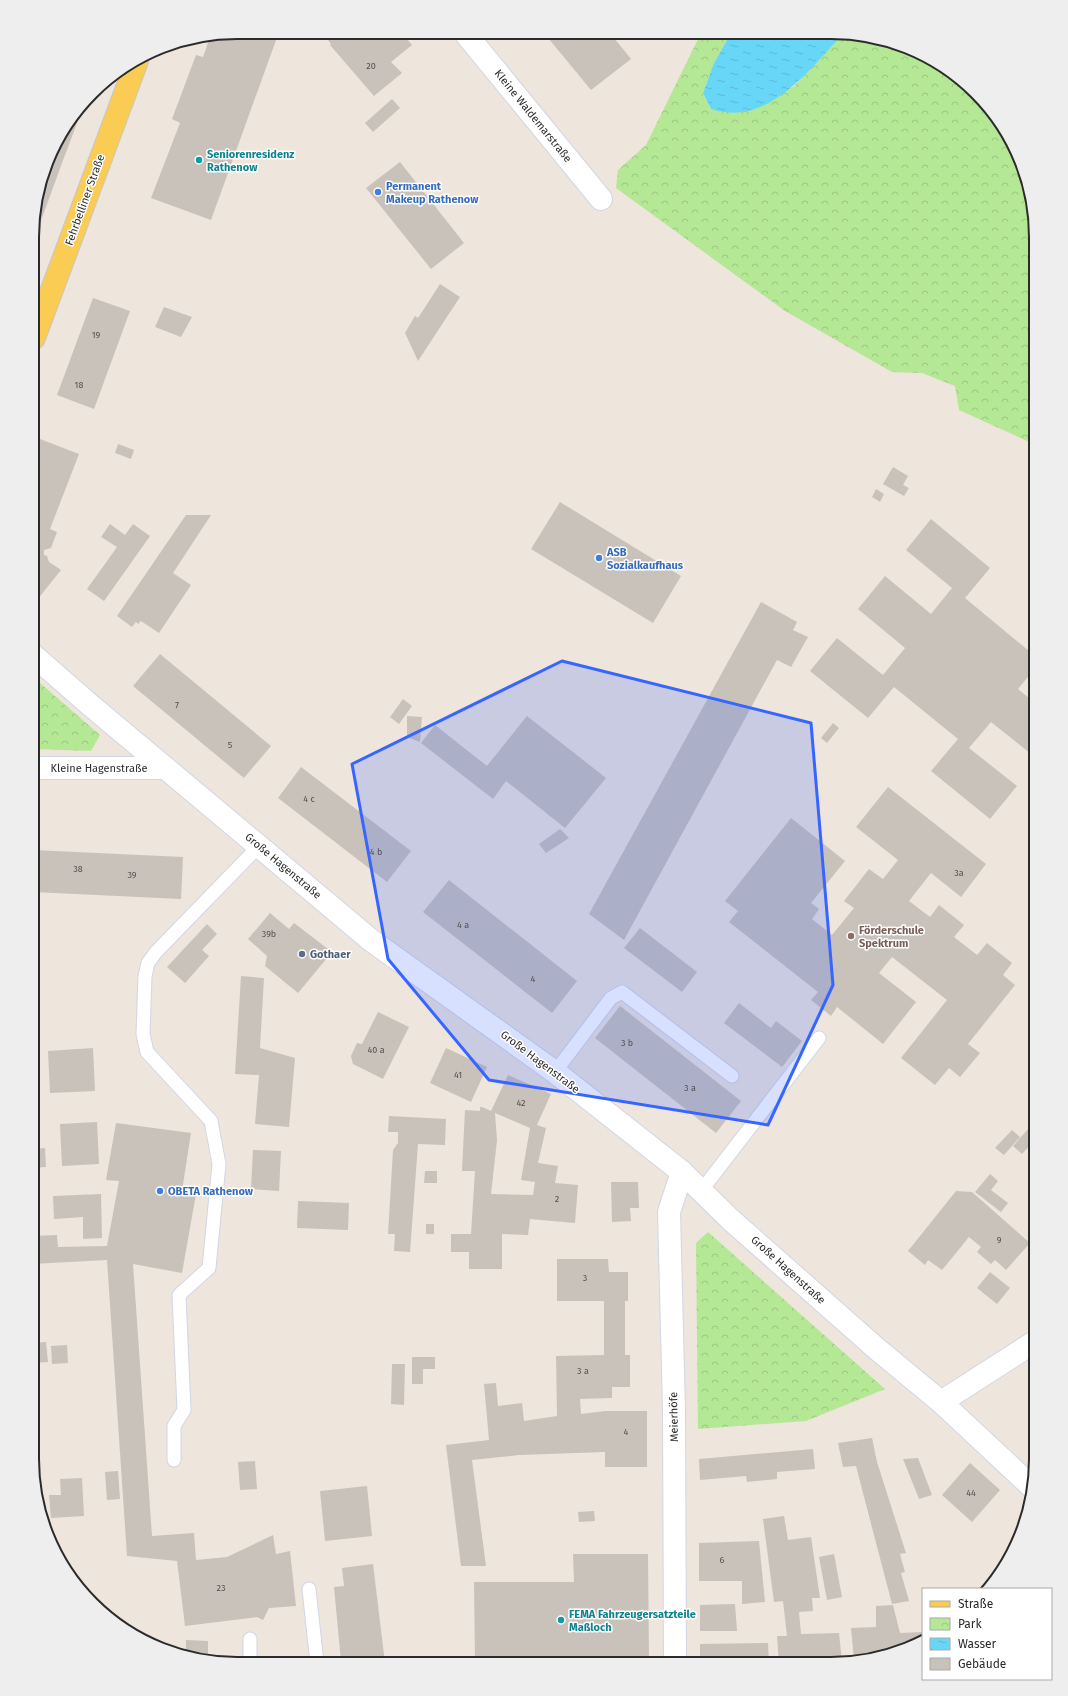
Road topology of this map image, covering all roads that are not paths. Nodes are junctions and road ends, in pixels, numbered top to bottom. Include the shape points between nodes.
1 (470, 39) edge
2 (134, 68) edge
3 (601, 199) dead end
4 (39, 325) edge
5 (39, 660) edge
6 (39, 768) edge
7 (165, 768) junction
8 (259, 846) junction
9 (819, 1038) dead end
10 (555, 1072) junction
11 (732, 1076) dead end
12 (682, 1172) junction
13 (701, 1190) junction
14 (1029, 1345) edge
15 (941, 1402) junction
16 (174, 1460) dead end
17 (1027, 1483) edge
18 (309, 1589) dead end
19 (250, 1639) dead end
20 (250, 1657) edge
21 (316, 1657) edge
22 (675, 1657) edge

1 - 3 street, Kleine Waldemarstraße
2 - 4 main road, Fehrbelliner Straße
5 - 7 street, Große Hagenstraße
6 - 7 street, Kleine Hagenstraße
7 - 8 street, Große Hagenstraße
8 - 10 street, Große Hagenstraße via 372,941
8 - 16 lane via 156,952 148,963 145,976 143,1034 147,1052 211,1121 219,1164 210,1268 179,1295 184,1410 174,1426
9 - 13 lane
10 - 11 lane via 611,998 622,992
10 - 12 street, Große Hagenstraße
12 - 13 street, Große Hagenstraße
12 - 22 street, Meierhöfe via 669,1212 674,1410
13 - 15 street, Große Hagenstraße via 731,1220 877,1349
14 - 15 street
15 - 17 street, Große Hagenstraße
18 - 21 lane
19 - 20 lane

